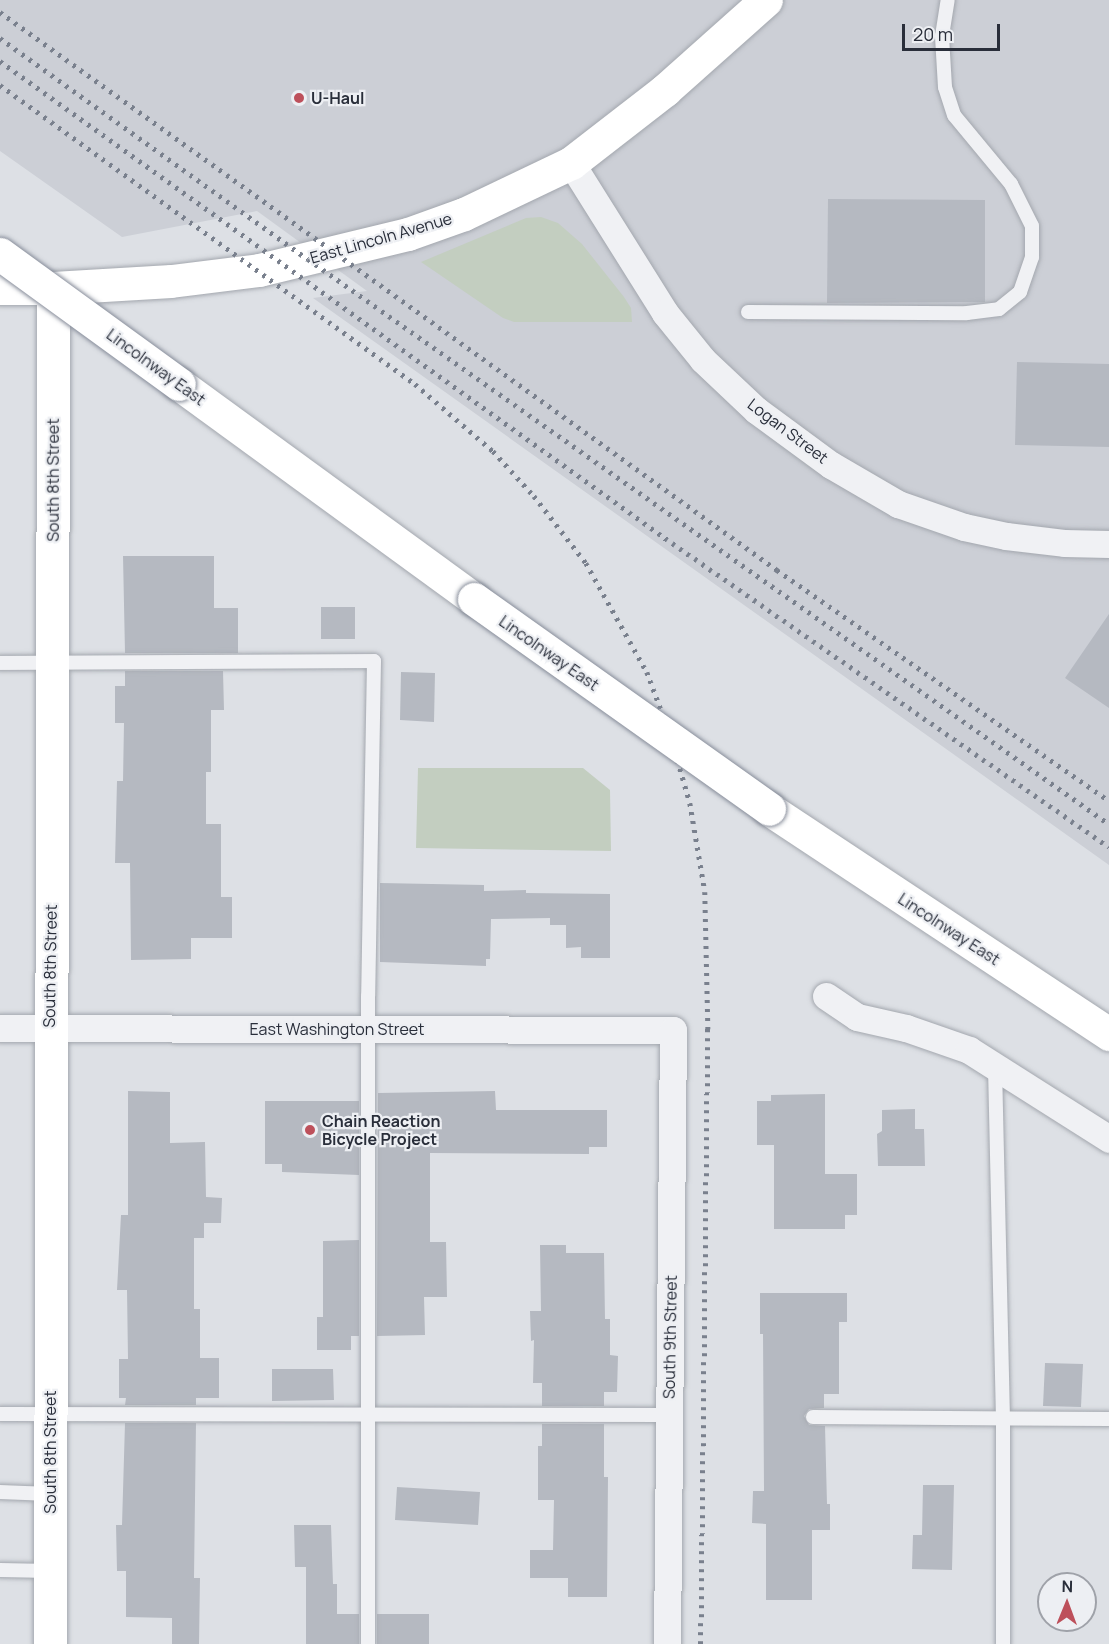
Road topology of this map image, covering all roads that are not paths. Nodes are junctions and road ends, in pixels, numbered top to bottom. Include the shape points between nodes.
1 (766, 0) edge
2 (948, 0) edge
3 (571, 163) junction
4 (0, 254) edge
5 (0, 288) edge
6 (53, 288) junction
7 (748, 312) dead end
8 (1109, 543) edge
9 (0, 663) edge
10 (53, 663) junction
11 (826, 996) dead end
12 (0, 1028) edge
13 (50, 1028) junction
14 (368, 1029) junction
15 (673, 1030) joint
16 (1109, 1034) edge
17 (995, 1065) junction
18 (1109, 1139) edge
19 (0, 1414) edge
20 (50, 1414) junction
21 (669, 1415) junction
22 (368, 1416) junction
23 (813, 1417) dead end
24 (1003, 1418) junction
25 (1109, 1419) edge
26 (0, 1492) edge
27 (50, 1494) junction
28 (0, 1570) edge
29 (50, 1571) junction
30 (50, 1644) edge
31 (368, 1644) edge
32 (667, 1644) edge
33 (1003, 1644) edge

1 - 3 main road, East Lincoln Avenue via 665,90
2 - 7 lane via 942,36 945,87 954,115 1011,184 1032,226 1032,258 1020,292 999,309 967,313
3 - 6 main road, East Lincoln Avenue via 464,214 336,253 224,275
3 - 8 street, Logan Street via 665,313 704,360 756,410 831,465 898,504 964,527 1064,543
4 - 16 main road, Lincolnway East, bridge via 769,809
5 - 6 main road, East Lincoln Avenue
6 - 10 main road, South 8th Street
9 - 10 lane
10 - 13 main road, South 8th Street
10 - 14 lane via 374,661
11 - 17 street via 857,1017 940,1038
12 - 13 street, East Washington Street
13 - 14 street, East Washington Street
13 - 20 main road, South 8th Street
14 - 15 street, East Washington Street
14 - 22 lane
15 - 21 street, South 9th Street
17 - 18 street
17 - 24 lane
19 - 20 lane
20 - 22 lane
20 - 27 main road, South 8th Street
21 - 22 lane
21 - 32 street, South 9th Street
22 - 31 lane
23 - 24 lane
24 - 25 lane
24 - 33 lane
26 - 27 lane
27 - 29 main road, South 8th Street
28 - 29 lane
29 - 30 main road, South 8th Street

